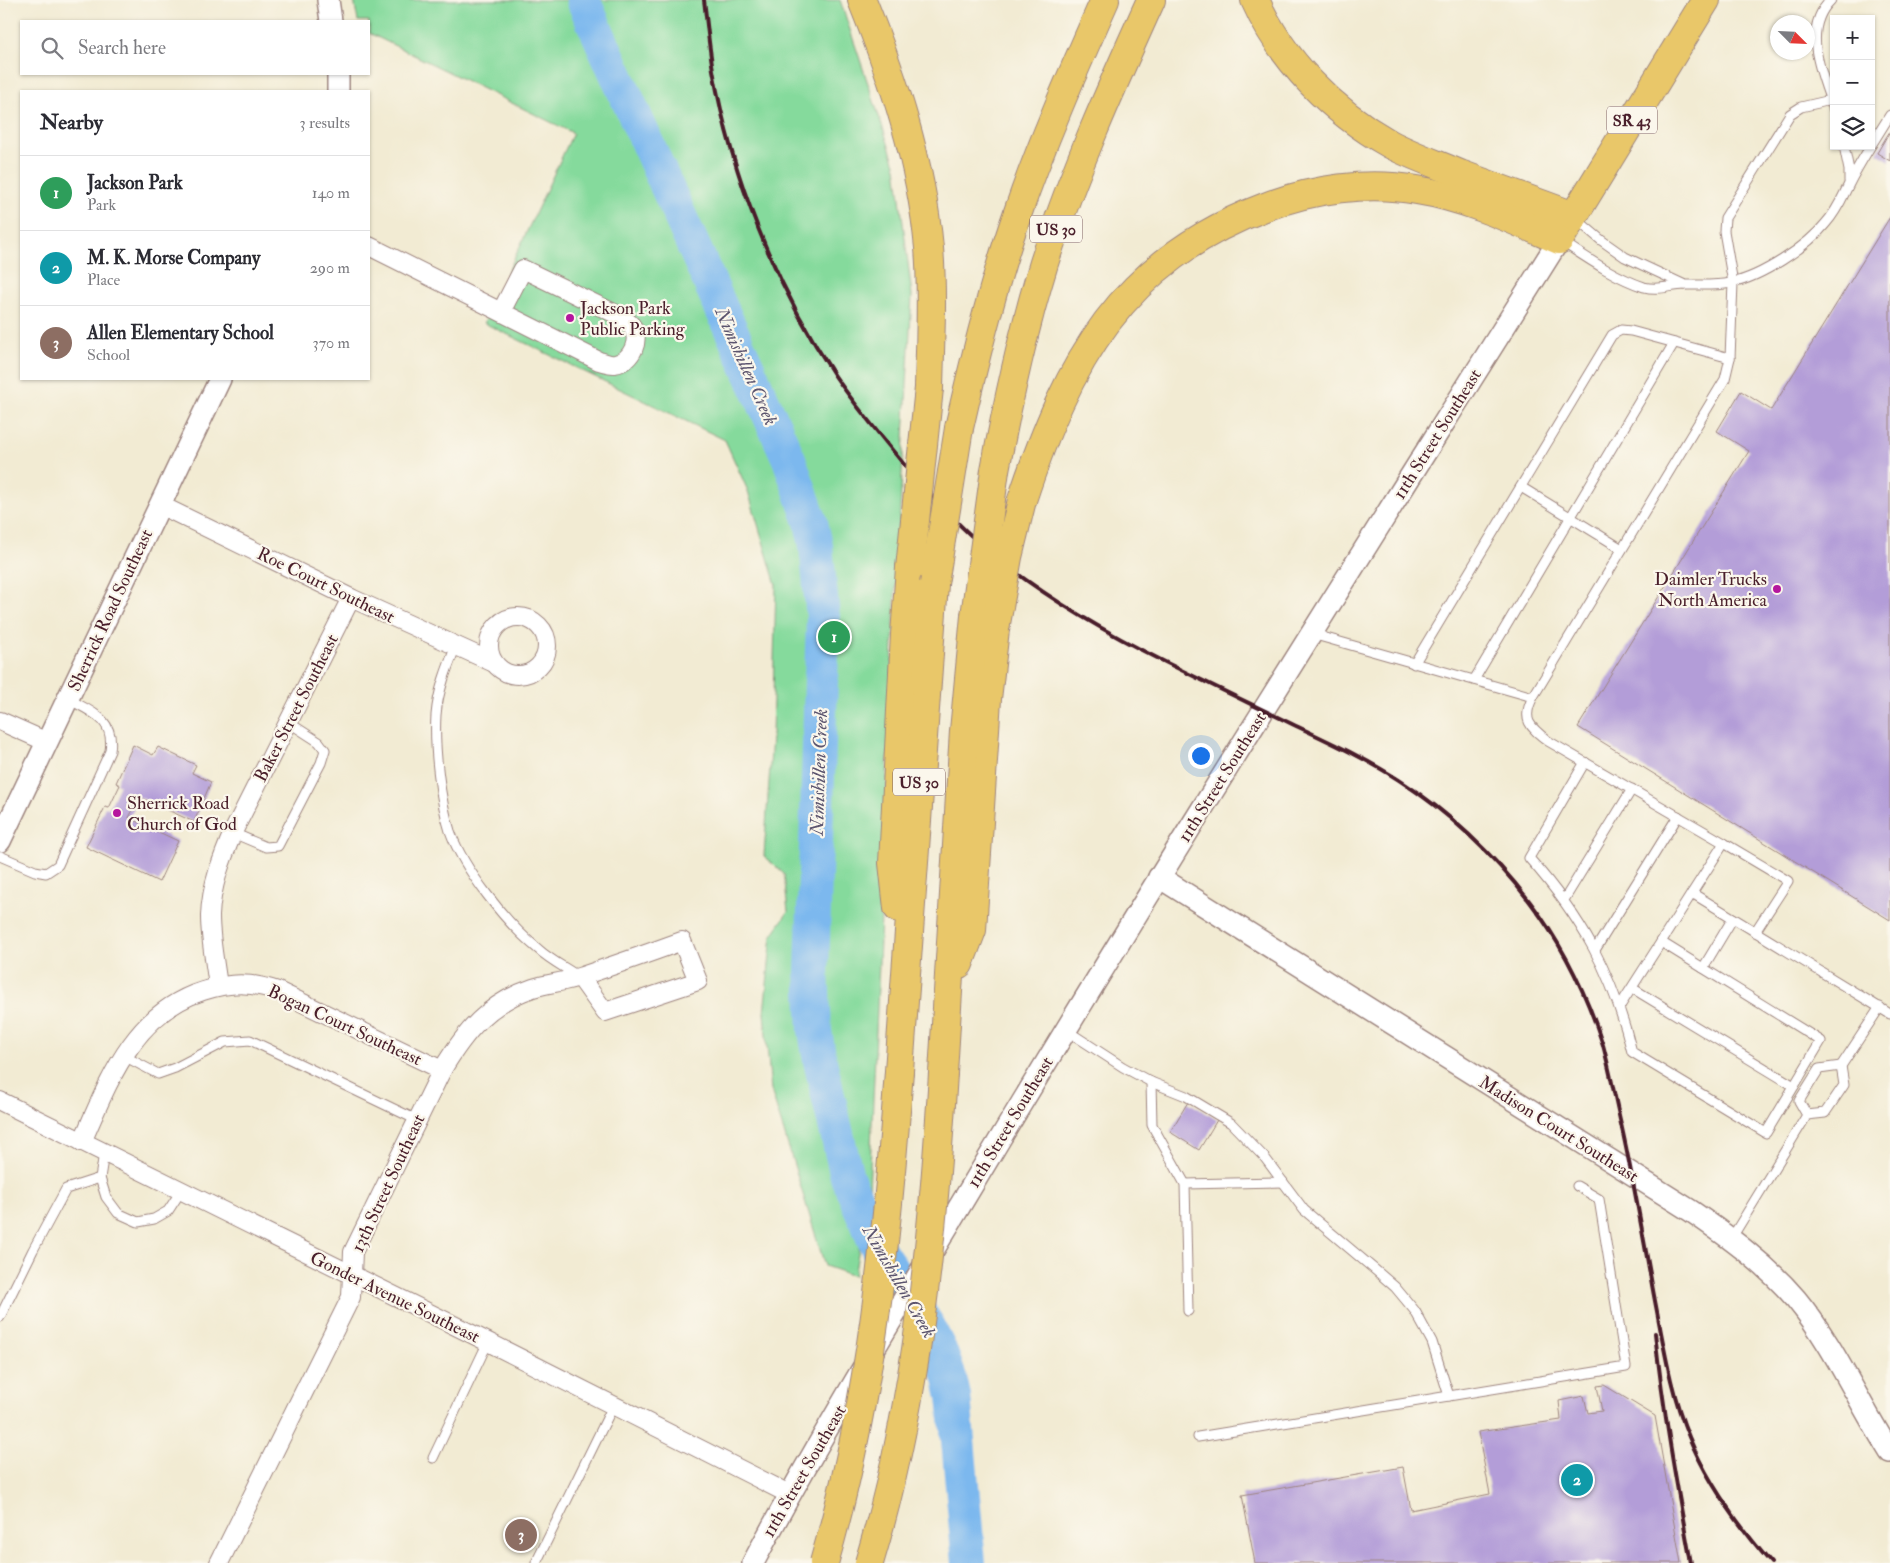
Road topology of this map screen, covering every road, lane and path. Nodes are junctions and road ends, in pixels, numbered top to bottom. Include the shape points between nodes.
1 (328, 0) edge
2 (862, 0) edge
3 (1105, 0) edge
4 (1151, 0) edge
5 (1255, 0) edge
6 (1831, 0) edge
7 (1704, 2) edge
8 (331, 20) edge
9 (338, 75) edge
10 (338, 90) edge
11 (1830, 96) edge
12 (1830, 100) edge
13 (1890, 115) edge
14 (1845, 150) edge
15 (1848, 184) junction
16 (1574, 216) junction
17 (1559, 240) junction
18 (370, 246) edge
19 (1733, 283) junction
20 (1684, 285) junction
21 (501, 312) junction
22 (1674, 343) junction
23 (1730, 358) junction
24 (220, 380) edge
25 (1521, 486) junction
26 (160, 505) junction
27 (1570, 518) junction
28 (1622, 549) junction
29 (351, 598) junction
30 (985, 622) junction
31 (1312, 634) junction
32 (456, 646) junction
33 (494, 663) dead end
34 (1414, 664) junction
35 (1474, 680) junction
36 (1532, 697) junction
37 (67, 699) junction
38 (0, 721) edge
39 (288, 722) junction
40 (47, 742) junction
41 (1585, 762) junction
42 (1632, 789) junction
43 (1678, 816) junction
44 (233, 833) junction
45 (0, 841) edge
46 (1724, 843) junction
47 (0, 856) edge
48 (1159, 877) junction
49 (1692, 893) junction
50 (1564, 900) junction
51 (1733, 918) junction
52 (1755, 932) junction
53 (1661, 942) junction
54 (1595, 950) junction
55 (1703, 968) junction
56 (580, 977) junction
57 (906, 980) junction
58 (218, 986) junction
59 (1632, 988) junction
60 (1620, 1006) junction
61 (1880, 1007) junction
62 (1890, 1014) edge
63 (1066, 1030) junction
64 (124, 1056) junction
65 (1841, 1066) junction
66 (442, 1070) junction
67 (1151, 1082) junction
68 (1794, 1086) junction
69 (0, 1101) edge
70 (1808, 1115) junction
71 (417, 1120) junction
72 (82, 1142) junction
73 (104, 1153) junction
74 (100, 1178) junction
75 (1283, 1182) junction
76 (1185, 1184) junction
77 (1577, 1186) dead end
78 (181, 1191) junction
79 (1731, 1239) junction
80 (352, 1276) junction
81 (1188, 1311) dead end
82 (0, 1317) edge
83 (488, 1342) junction
84 (1449, 1396) junction
85 (613, 1406) junction
86 (1198, 1437) dead end
87 (1890, 1452) edge
88 (433, 1458) dead end
89 (789, 1494) junction
90 (220, 1563) edge
91 (536, 1563) edge
92 (753, 1563) edge
93 (824, 1563) edge
94 (869, 1563) edge

1 - 8 street
2 - 57 main road, bridge via 894,84 916,165 924,206 931,290 929,388 910,568 893,863
3 - 57 main road, US 30, bridge via 1071,75 1016,218 995,284 959,428 934,584
4 - 30 main road, US 30, bridge via 1088,143 1044,263 1023,339 995,470
5 - 16 main road via 1286,54 1304,75 1367,130 1416,156
6 - 11 lane via 1819,16 1815,41
7 - 16 main road, 11th Street Southeast / SR 43
9 - 10 street
12 - 19 lane via 1801,107 1790,114 1728,213 1723,227
13 - 15 lane
14 - 15 lane
15 - 19 lane via 1837,209 1803,246 1770,267
16 - 17 main road, 11th Street Southeast / SR 43
16 - 20 lane via 1625,257
17 - 20 lane via 1636,284 1653,289
17 - 30 main road, bridge via 1475,205 1396,187 1352,188 1282,200 1206,234 1160,266 1127,298 1087,349 1049,424
17 - 31 street, 11th Street Southeast
18 - 21 street
19 - 20 lane via 1700,287
19 - 23 lane
21 - 21 street via 523,268 622,317 631,325 636,337 634,349 624,360 614,364 600,361
22 - 23 lane
22 - 25 lane via 1631,331 1614,333
22 - 27 lane
23 - 28 lane via 1723,384
24 - 26 street, Sherrick Road Southeast
25 - 27 lane
25 - 34 lane
26 - 29 street, Roe Court Southeast
26 - 37 street, Sherrick Road Southeast
27 - 28 lane
27 - 35 lane
28 - 36 lane
29 - 32 street, Roe Court Southeast
29 - 39 street, Baker Street Southeast
30 - 94 main road, US 30, bridge via 964,731 933,1208 917,1344 893,1473
31 - 34 lane
31 - 48 street, 11th Street Southeast
32 - 33 street, Roe Court Southeast
32 - 56 lane via 436,715 437,759 450,831 464,860 504,915 539,950
34 - 35 lane
35 - 36 lane
36 - 41 lane via 1527,714 1532,728
37 - 40 street, Sherrick Road Southeast
37 - 47 lane via 100,717 108,728 110,751 58,865 46,872
38 - 40 street
39 - 44 street, Baker Street Southeast
39 - 44 lane via 320,742 325,750 321,763 278,846 266,847
40 - 45 street, Sherrick Road Southeast
41 - 42 lane
41 - 50 lane via 1529,858
42 - 43 lane
42 - 50 lane
43 - 46 lane
43 - 54 lane
44 - 58 street, Baker Street Southeast via 211,899 211,931
46 - 49 lane
46 - 52 lane via 1788,881
48 - 63 street, 11th Street Southeast
48 - 79 street, Madison Court Southeast
49 - 51 lane
49 - 53 lane
50 - 54 lane
51 - 52 lane
51 - 55 lane
52 - 61 lane
53 - 55 lane
53 - 59 lane
54 - 60 lane
55 - 68 lane via 1821,1042
56 - 56 street, 13th Street Southeast via 682,941 698,981 604,1012
56 - 66 street, 13th Street Southeast via 532,988 495,1007 473,1025
57 - 93 main road, US 30, bridge via 884,1251 874,1326 864,1394
58 - 64 street via 191,995 155,1017 135,1038
58 - 66 street, Bogan Court Southeast via 242,984 278,991
59 - 60 lane
59 - 68 lane
60 - 68 lane via 1632,1052 1766,1133
61 - 62 lane
61 - 65 lane
63 - 67 lane
63 - 89 street, 11th Street Southeast, bridge
64 - 71 lane via 158,1074 225,1042 250,1040
64 - 72 street
65 - 70 lane via 1844,1085 1824,1113
65 - 70 lane via 1819,1070 1799,1100
66 - 71 street, 13th Street Southeast
67 - 75 lane via 1186,1096 1231,1123
67 - 76 lane via 1152,1125
69 - 72 street, Gonder Avenue Southeast
70 - 79 lane
71 - 80 street, 13th Street Southeast via 353,1252
72 - 73 street, Gonder Avenue Southeast
73 - 74 lane
73 - 78 street, Gonder Avenue Southeast
74 - 78 lane via 106,1197 118,1213 138,1222 154,1219 168,1211
74 - 82 lane via 66,1189
75 - 76 lane
75 - 84 lane via 1304,1210 1395,1287 1415,1311 1432,1342
76 - 81 lane
77 - 84 lane via 1599,1199 1626,1367
78 - 80 street, Gonder Avenue Southeast
79 - 87 street, Madison Court Southeast via 1778,1279 1807,1314
80 - 83 street, Gonder Avenue Southeast
80 - 90 street, 13th Street Southeast via 350,1297
83 - 85 street, Gonder Avenue Southeast
83 - 88 lane
84 - 86 lane
85 - 89 street, Gonder Avenue Southeast
85 - 91 lane
89 - 92 street, 11th Street Southeast

